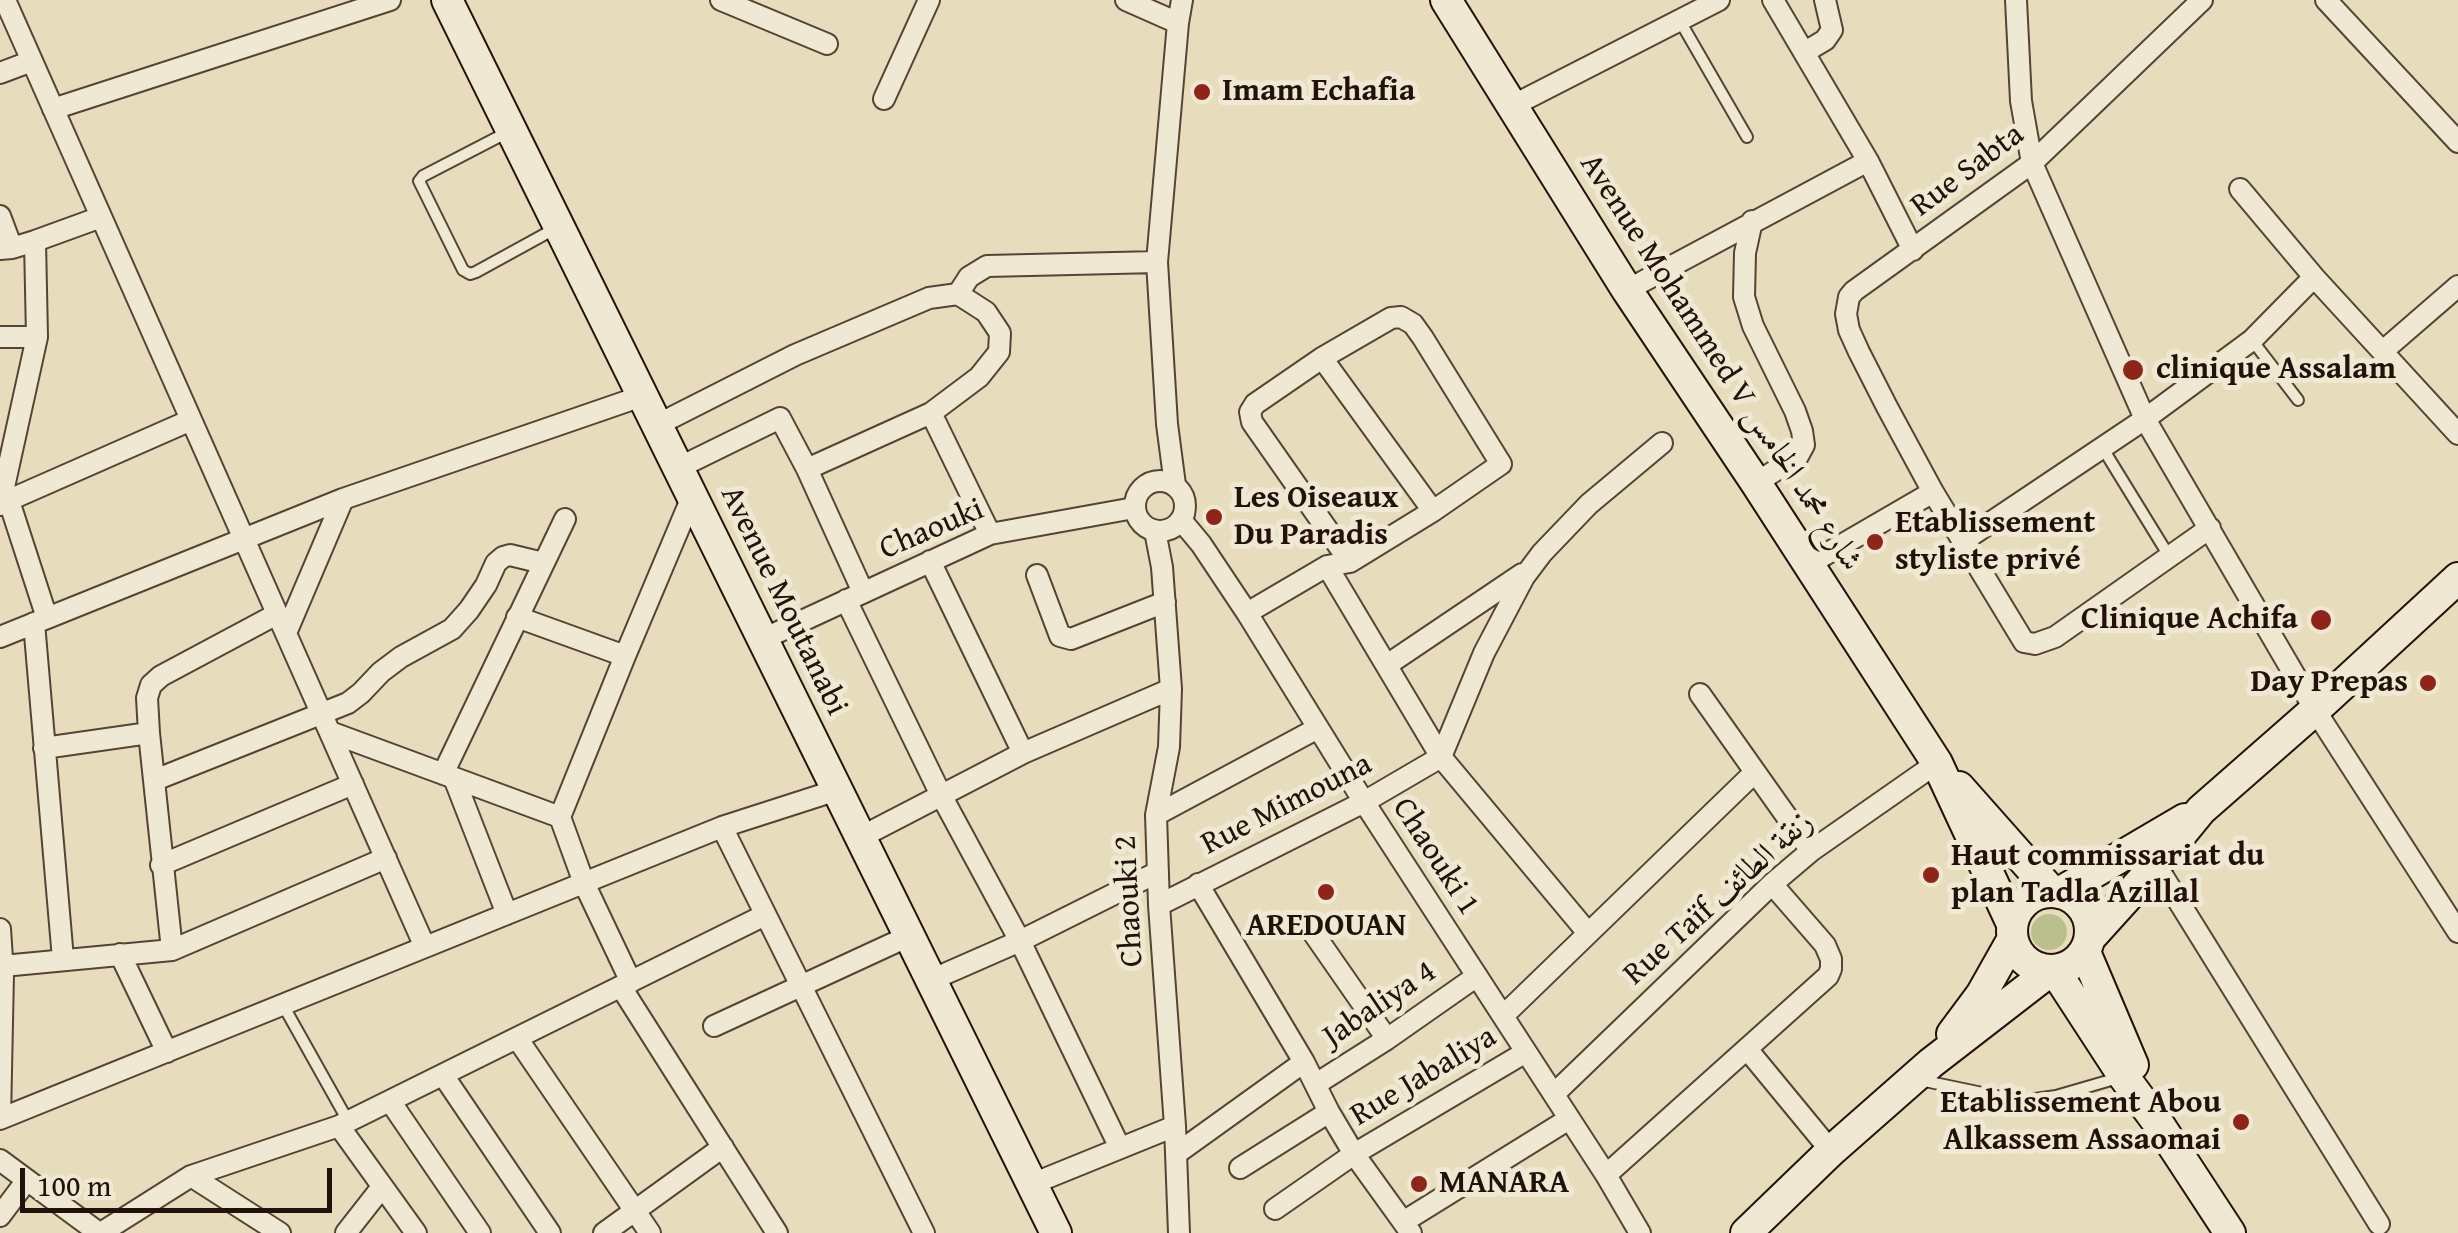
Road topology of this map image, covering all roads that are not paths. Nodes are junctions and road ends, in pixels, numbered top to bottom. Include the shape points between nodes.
1 (4, 0) edge
2 (390, 0) edge
3 (447, 0) edge
4 (721, 0) edge
5 (929, 0) edge
6 (1126, 0) edge
7 (1182, 0) edge
8 (1446, 0) edge
9 (1719, 0) edge
10 (1773, 0) edge
11 (1825, 0) edge
12 (2016, 0) edge
13 (2202, 0) edge
14 (2326, 0) edge
15 (1680, 20) junction
16 (1178, 23) junction
17 (827, 44) dead end
18 (1805, 52) junction
19 (32, 61) junction
20 (0, 73) edge
21 (884, 99) dead end
22 (1512, 106) junction
23 (54, 109) junction
24 (511, 130) junction
25 (1747, 138) dead end
26 (2458, 142) edge
27 (1868, 160) junction
28 (2032, 163) junction
29 (2240, 189) dead end
30 (0, 216) edge
31 (101, 217) junction
32 (1752, 222) junction
33 (558, 226) junction
34 (35, 241) junction
35 (6, 249) edge
36 (1914, 250) junction
37 (1157, 262) junction
38 (2314, 277) junction
39 (2458, 286) edge
40 (1628, 290) junction
41 (958, 294) junction
42 (37, 336) junction
43 (0, 337) edge
44 (2252, 340) junction
45 (2383, 352) junction
46 (1322, 358) junction
47 (642, 396) junction
48 (2298, 400) dead end
49 (930, 413) junction
50 (10, 414) edge
51 (2145, 418) junction
52 (191, 420) junction
53 (1167, 424) junction
54 (657, 425) junction
55 (2458, 434) edge
56 (1662, 444) dead end
57 (2102, 447) junction
58 (678, 468) junction
59 (807, 469) junction
60 (1153, 481) junction
61 (1756, 483) junction
62 (1176, 485) junction
63 (1933, 492) junction
64 (692, 497) junction
65 (343, 499) junction
66 (2, 503) edge
67 (1134, 508) junction
68 (1434, 511) junction
69 (565, 520) dead end
70 (1180, 520) junction
71 (2210, 528) junction
72 (1155, 531) junction
73 (990, 534) junction
74 (244, 539) junction
75 (1963, 541) junction
76 (2169, 556) junction
77 (930, 561) junction
78 (543, 562) junction
79 (1350, 562) junction
80 (1809, 564) junction
81 (1162, 566) junction
82 (1327, 566) junction
83 (1530, 570) junction
84 (1037, 575) dead end
85 (2458, 578) edge
86 (855, 596) junction
87 (1165, 602) junction
88 (1247, 613) junction
89 (518, 616) junction
90 (41, 621) junction
91 (282, 624) junction
92 (0, 637) edge
93 (763, 640) junction
94 (625, 656) junction
95 (1386, 664) junction
96 (1170, 689) junction
97 (1700, 694) dead end
98 (2315, 710) junction
99 (326, 724) junction
100 (1318, 728) junction
101 (149, 733) junction
102 (44, 748) junction
103 (1024, 753) junction
104 (1441, 758) junction
105 (1937, 762) junction
106 (1754, 772) junction
107 (448, 776) junction
108 (155, 780) junction
109 (353, 784) junction
110 (838, 790) junction
111 (941, 795) junction
112 (1364, 802) junction
113 (2201, 810) junction
114 (1156, 816) junction
115 (560, 817) junction
116 (722, 828) junction
117 (861, 838) junction
118 (1811, 851) junction
119 (386, 858) junction
120 (2156, 865) junction
121 (162, 866) junction
122 (1158, 872) junction
123 (584, 883) junction
124 (1198, 884) junction
125 (1772, 884) junction
126 (2056, 892) junction
127 (1159, 905) junction
128 (507, 914) junction
129 (765, 916) junction
130 (0, 931) edge
131 (2012, 932) junction
132 (2458, 932) edge
133 (1588, 933) junction
134 (1314, 934) dead end
135 (910, 936) junction
136 (1020, 941) junction
137 (2087, 945) junction
138 (425, 947) junction
139 (172, 950) junction
140 (120, 954) junction
141 (62, 959) junction
142 (2, 971) edge
143 (2053, 971) junction
144 (1477, 976) junction
145 (931, 980) junction
146 (626, 984) junction
147 (799, 985) junction
148 (283, 1005) junction
149 (1503, 1016) junction
150 (714, 1026) dead end
151 (517, 1038) junction
152 (1388, 1039) junction
153 (1747, 1049) junction
154 (167, 1052) junction
155 (1526, 1052) junction
156 (1304, 1062) junction
157 (1923, 1071) junction
158 (442, 1075) junction
159 (2124, 1077) junction
160 (1316, 1084) junction
161 (1554, 1094) junction
162 (390, 1101) junction
163 (1329, 1112) junction
164 (1569, 1118) junction
165 (343, 1123) junction
166 (2158, 1123) junction
167 (1175, 1126) junction
168 (722, 1147) junction
169 (1120, 1148) junction
170 (1831, 1151) junction
171 (1176, 1154) junction
172 (1354, 1154) junction
173 (0, 1160) edge
174 (1240, 1168) dead end
175 (1606, 1175) junction
176 (191, 1176) junction
177 (27, 1180) junction
178 (1032, 1184) junction
179 (382, 1187) junction
180 (1275, 1209) dead end
181 (635, 1211) junction
182 (0, 1216) edge
183 (2379, 1224) dead end
184 (1407, 1227) edge
185 (1054, 1232) edge
186 (100, 1233) edge
187 (280, 1233) edge
188 (346, 1233) edge
189 (416, 1233) edge
190 (480, 1233) edge
191 (550, 1233) edge
192 (604, 1233) edge
193 (650, 1233) edge
194 (777, 1233) edge
195 (924, 1233) edge
196 (1179, 1233) edge
197 (1640, 1233) edge
198 (1746, 1233) edge
199 (2230, 1233) edge

1 - 19 street
2 - 23 street
3 - 24 street, Avenue Moutanabi
4 - 17 street
5 - 21 street
6 - 16 street
7 - 16 street
8 - 22 street, Avenue Mohammed V شارع محمد الخامس
9 - 15 street
10 - 18 street
11 - 18 street via 1832,30
12 - 28 street
13 - 28 street, Rue Sabta
14 - 26 street
15 - 22 street
15 - 25 lane
16 - 37 street
18 - 27 street
19 - 20 street
19 - 23 street
22 - 40 street, Avenue Mohammed V شارع محمد الخامس
23 - 31 street
24 - 33 street, Avenue Moutanabi
24 - 33 lane via 423,176 419,185 466,273
27 - 32 street
27 - 36 street
28 - 36 street, Rue Sabta
28 - 51 street
29 - 38 street
30 - 35 street
31 - 34 street
31 - 52 street
32 - 40 street
32 - 61 street via 1744,297 1804,445
33 - 47 street, Avenue Moutanabi
34 - 35 street
34 - 42 street
36 - 63 street, Rue Sabta via 1860,286 1846,306 1849,330
37 - 41 street via 987,266 968,277
37 - 53 street
38 - 44 street
38 - 45 street
39 - 45 street
40 - 61 street, Avenue Mohammed V شارع محمد الخامس
41 - 49 street via 986,312 1000,333 999,352 979,378
41 - 54 street via 929,298 795,355
42 - 43 street
42 - 50 street
44 - 48 lane
44 - 51 street
45 - 55 street
46 - 68 street
46 - 68 street via 1391,318 1413,324 1501,464
46 - 79 street via 1250,412
47 - 54 street, Avenue Moutanabi
47 - 65 street
49 - 59 street
49 - 73 street
50 - 66 street
51 - 57 street
51 - 71 street
52 - 66 street
52 - 74 street
53 - 60 street
53 - 62 street
54 - 58 street, Avenue Moutanabi
56 - 83 street via 1589,504
57 - 75 street
57 - 76 lane
58 - 59 street via 780,418
58 - 64 street, Avenue Moutanabi
59 - 86 street
60 - 62 street
60 - 67 street via 1139,491
61 - 80 street, Avenue Mohammed V شارع محمد الخامس
62 - 70 street via 1184,498
63 - 75 street
63 - 80 street
64 - 93 street, Avenue Moutanabi
64 - 94 street
65 - 74 street
65 - 91 street
66 - 90 street
67 - 72 street
67 - 73 street, Chaouki
68 - 79 street
69 - 78 street
70 - 72 street
70 - 81 street, Chaouki 2
70 - 88 street, Chaouki 1
71 - 76 street
71 - 98 street
72 - 81 street, Chaouki 2
73 - 77 street, Chaouki
74 - 90 street
74 - 91 street
75 - 76 street via 2030,644 2055,637
77 - 86 street, Chaouki
77 - 103 street
78 - 89 street
78 - 99 street via 503,557 452,629 401,656
79 - 82 street
80 - 105 street, Avenue Mohammed V شارع محمد الخامس
81 - 87 street, Chaouki 2
82 - 88 street
82 - 95 street
83 - 95 street
83 - 104 street via 1484,652
84 - 87 street via 1060,636 1070,639
85 - 98 street
86 - 93 street, Chaouki
86 - 111 street
87 - 96 street, Chaouki 2
88 - 100 street, Chaouki 1
89 - 94 street
89 - 107 street
90 - 92 street
90 - 102 street
91 - 99 street
91 - 101 street via 161,676 147,698
93 - 110 street, Avenue Moutanabi
94 - 115 street
95 - 104 street
96 - 103 street
96 - 114 street, Chaouki 2 via 1169,747
97 - 106 street
98 - 113 street
98 - 132 street
99 - 107 street
99 - 108 street
99 - 109 street
100 - 112 street, Chaouki 1
100 - 114 street
101 - 102 street
101 - 108 street
102 - 141 street
103 - 111 street
104 - 112 street, Rue Mimouna
104 - 133 street
105 - 118 street, Rue Taïf زنقة الطائف
105 - 126 street
105 - 131 street
106 - 118 street
106 - 133 street
107 - 115 street
107 - 128 street
108 - 121 street
109 - 119 street
109 - 121 street
110 - 116 street
110 - 117 street, Avenue Moutanabi
111 - 117 street
111 - 136 street
112 - 124 street, Rue Mimouna
112 - 144 street, Chaouki 1
113 - 120 street
113 - 126 street
114 - 122 street, Chaouki 2
115 - 123 street
116 - 123 street
116 - 129 street
117 - 135 street, Avenue Moutanabi
118 - 125 street, Rue Taïf زنقة الطائف
119 - 138 street
119 - 139 street
120 - 137 street
120 - 183 street
121 - 139 street
122 - 127 street, Chaouki 2
122 - 136 street
123 - 128 street
123 - 146 street
124 - 127 street, Rue Mimouna
124 - 156 street, Rue Jabaliya
125 - 153 street via 1822,940 1831,968
125 - 161 street, Rue Taïf زنقة الطائف
126 - 131 street via 2022,904
126 - 137 street via 2086,914
127 - 167 street, Chaouki 2
128 - 138 street
129 - 146 street
129 - 147 street
130 - 142 street
131 - 143 street via 2022,959
131 - 157 street via 1981,994
133 - 149 street
134 - 152 street
135 - 145 street, Avenue Moutanabi
135 - 147 street
136 - 145 street
136 - 169 street
137 - 143 street via 2077,962
137 - 166 street
138 - 148 street
139 - 140 street
140 - 141 street
140 - 154 street
141 - 142 street
142 - 154 street via 0,1119
143 - 157 street
143 - 159 street
144 - 149 street, Chaouki 1
144 - 152 street, Jabaliya 4
145 - 178 street, Avenue Moutanabi
146 - 151 street
146 - 168 street
147 - 150 street
147 - 195 street
148 - 154 street
148 - 165 lane
149 - 155 street, Chaouki 1
151 - 158 street
151 - 181 street
152 - 160 street, Jabaliya 4
153 - 170 street
153 - 175 street
155 - 161 street, Chaouki 1
155 - 172 street, Rue Jabaliya
156 - 160 street, Rue Jabaliya
156 - 171 street
157 - 159 lane via 2021,1101
157 - 170 street
158 - 162 street
158 - 191 street
159 - 166 street
160 - 163 street, Rue Jabaliya
161 - 164 street, Chaouki 1
162 - 165 street
162 - 190 street
163 - 172 street, Rue Jabaliya
163 - 174 street
164 - 175 street, Chaouki 1
164 - 184 street, Rue Jabaliya
165 - 176 street
165 - 179 street
166 - 199 street
167 - 169 street
167 - 171 street, Chaouki 2
168 - 181 street
168 - 194 street
169 - 178 street
170 - 198 street
171 - 196 street, Chaouki 2
172 - 180 street, Rue Jabaliya
172 - 184 street, Rue Jabaliya
173 - 177 street
175 - 197 street, Chaouki 1
176 - 186 street
176 - 187 street
177 - 182 street
177 - 186 street
178 - 185 street, Avenue Moutanabi
179 - 188 street
179 - 189 street
181 - 192 street
181 - 193 street

